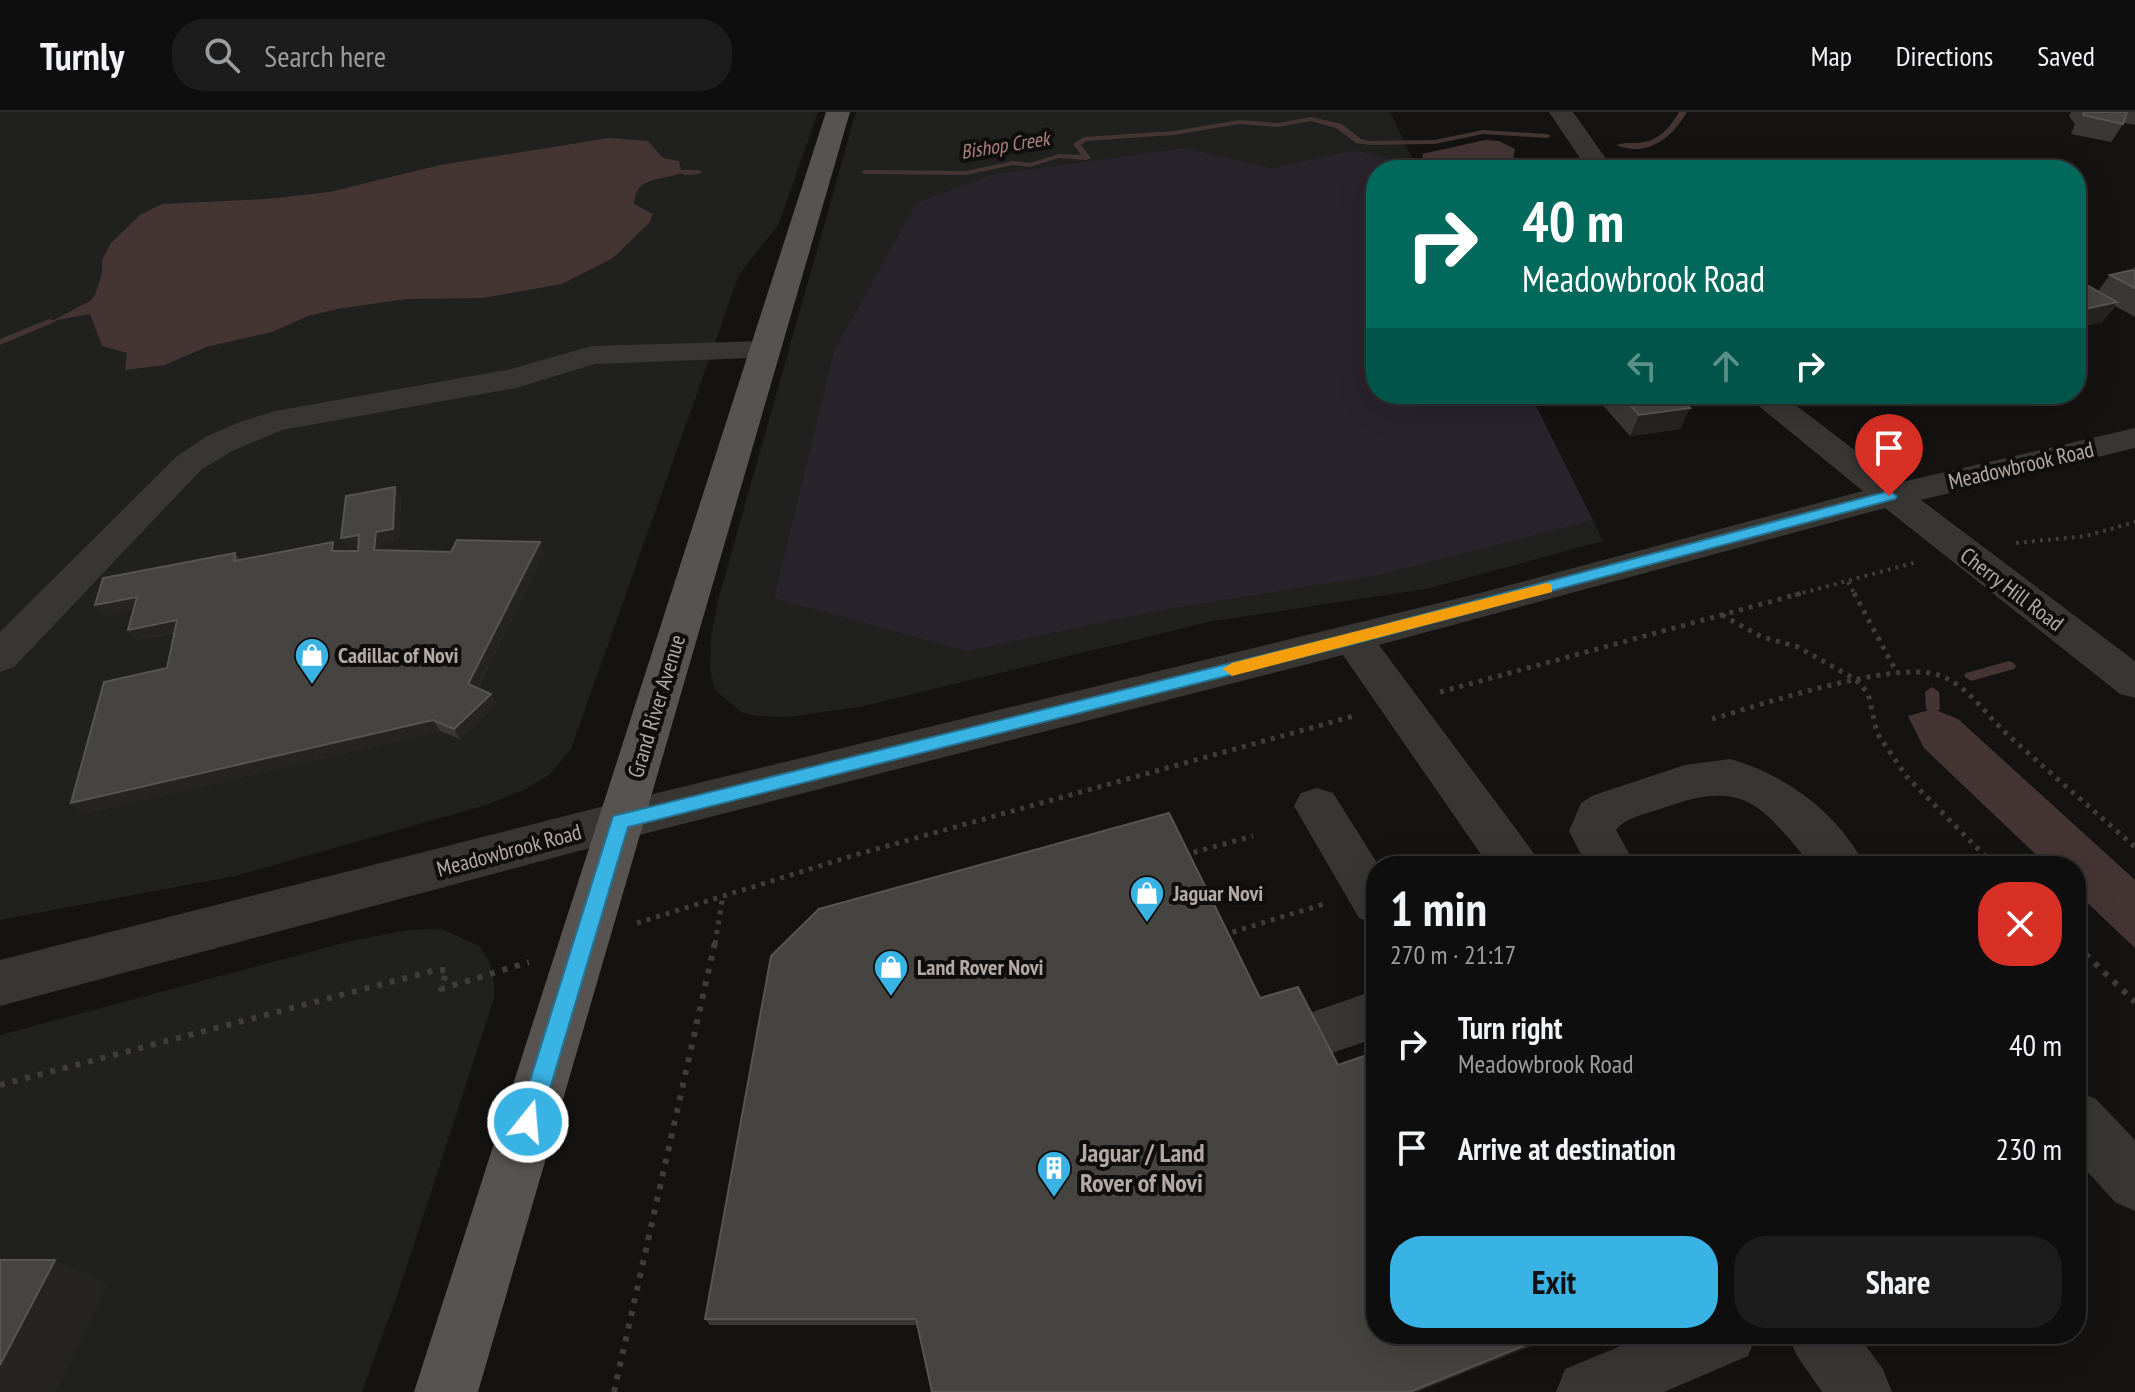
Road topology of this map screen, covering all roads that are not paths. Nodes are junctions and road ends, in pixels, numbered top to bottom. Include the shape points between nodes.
1 (838, 112) edge
2 (1561, 112) edge
3 (1594, 160) edge
4 (765, 350) junction
5 (1773, 404) edge
6 (2135, 438) edge
7 (1889, 496) junction
8 (1353, 639) junction
9 (0, 657) edge
10 (2135, 683) edge
11 (1317, 806) dead end
12 (620, 821) junction
13 (1509, 856) edge
14 (1606, 856) edge
15 (1827, 856) edge
16 (1366, 887) edge
17 (0, 983) edge
18 (1366, 1017) edge
19 (1314, 1035) edge
20 (2086, 1129) edge
21 (2135, 1182) edge
22 (1707, 1344) edge
23 (1826, 1344) edge
24 (1627, 1385) edge
25 (446, 1392) edge
26 (1860, 1392) edge

1 - 4 main road, Grand River Avenue
2 - 3 street
4 - 9 street via 592,355 516,378 250,429 189,463
4 - 12 main road, Grand River Avenue
5 - 7 street, Cherry Hill Road
6 - 7 street, Meadowbrook Road
7 - 8 street, Meadowbrook Road
7 - 10 street, Cherry Hill Road
8 - 12 street, Meadowbrook Road
8 - 13 street
11 - 16 street
12 - 17 street, Meadowbrook Road
12 - 25 main road, Grand River Avenue
14 - 15 street via 1592,831 1597,816 1710,777 1731,776 1772,795
18 - 19 street
20 - 21 street
22 - 24 street
23 - 26 street

